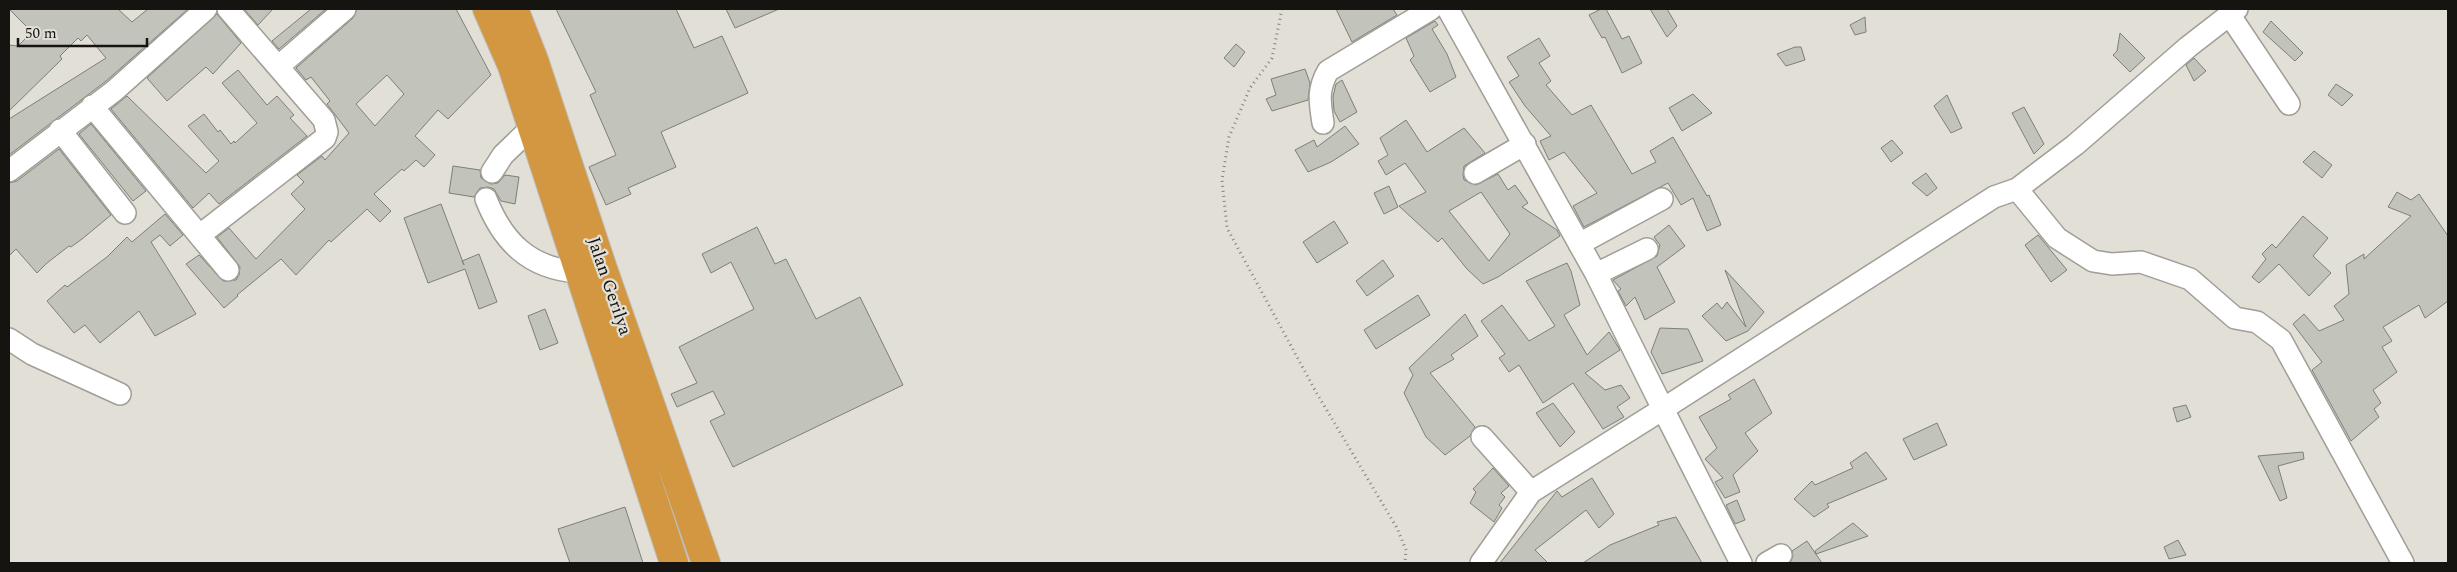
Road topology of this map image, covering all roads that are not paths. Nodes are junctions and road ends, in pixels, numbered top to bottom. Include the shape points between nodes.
1 (206, 9) edge
2 (228, 9) edge
3 (345, 9) edge
4 (488, 9) edge
5 (514, 9) edge
6 (1431, 9) edge
7 (1448, 9) edge
8 (2233, 12) edge
9 (279, 66) junction
10 (2289, 104) dead end
11 (92, 106) junction
12 (1323, 123) dead end
13 (531, 128) junction
14 (60, 130) junction
15 (1525, 144) junction
16 (9, 170) edge
17 (492, 172) dead end
18 (1474, 173) dead end
19 (2017, 189) junction
20 (486, 199) dead end
21 (1662, 199) dead end
22 (125, 213) dead end
23 (200, 235) junction
24 (1579, 244) junction
25 (1647, 249) dead end
26 (590, 269) junction
27 (228, 270) dead end
28 (1596, 274) junction
29 (9, 339) edge
30 (120, 394) dead end
31 (1663, 410) junction
32 (1482, 437) dead end
33 (1531, 492) junction
34 (674, 563) edge
35 (706, 563) edge
36 (1481, 563) edge
37 (1741, 563) edge
38 (2403, 563) edge

1 - 11 street via 114,91
2 - 9 street
3 - 9 street
4 - 13 highway, Jalan Gerilya via 512,66
5 - 26 highway, Jalan Gerilya via 534,60
6 - 12 street via 1328,71 1318,96
7 - 15 street
8 - 10 street
8 - 19 street via 2188,46 2075,145
9 - 23 street via 324,120 325,138
11 - 14 street
11 - 23 street
13 - 17 street via 503,155
13 - 26 highway, Jalan Gerilya
14 - 16 street
14 - 22 street
15 - 18 street
15 - 24 street
19 - 31 street via 1994,197
19 - 38 street via 2057,238 2093,261 2112,264 2141,262 2190,279 2235,318 2257,322 2281,340
20 - 26 street via 508,240 530,258 562,271
21 - 24 street
23 - 27 street
24 - 28 street
25 - 28 street
26 - 34 highway, Jalan Gerilya
26 - 35 highway, Jalan Gerilya
28 - 31 street
29 - 30 street via 32,354
31 - 33 street
31 - 37 street
32 - 33 street
33 - 36 street

